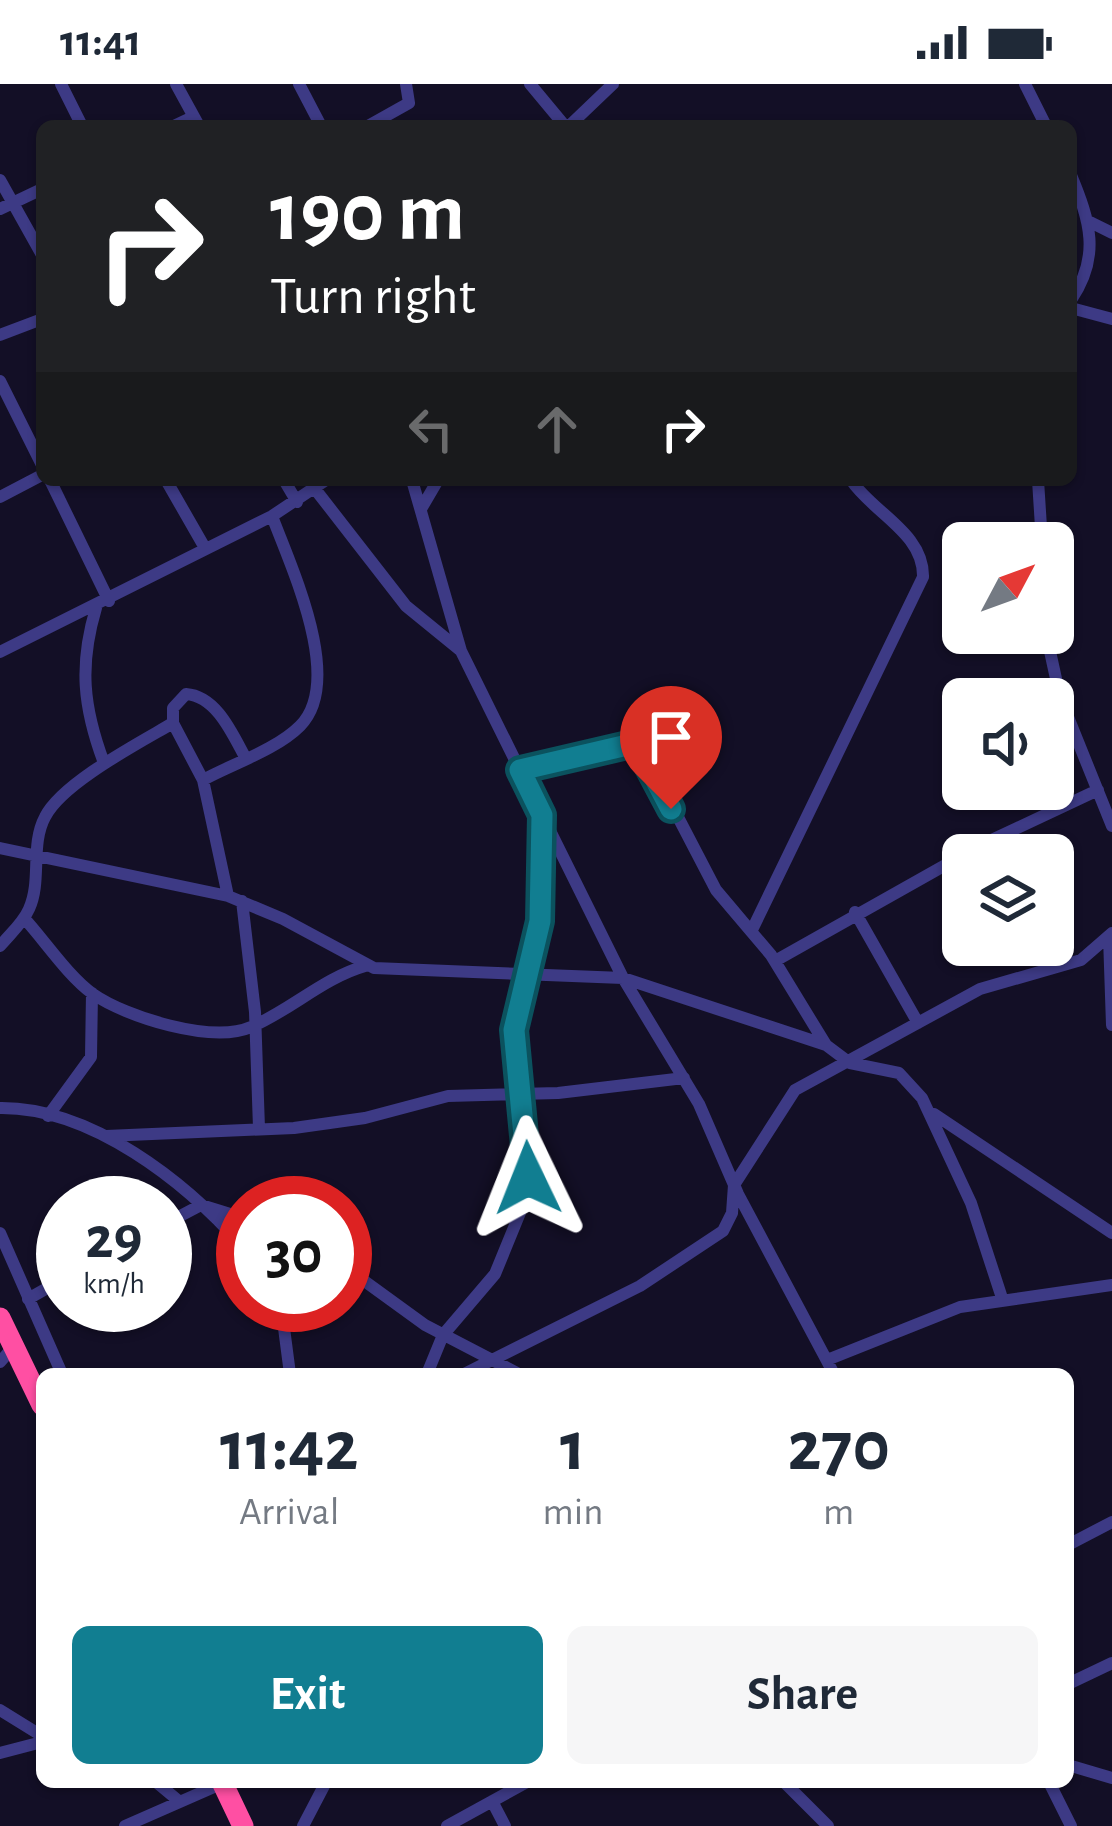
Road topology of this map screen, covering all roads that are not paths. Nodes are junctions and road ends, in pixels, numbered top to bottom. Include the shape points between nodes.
1 (61, 84) edge
2 (176, 84) edge
3 (299, 84) edge
4 (406, 84) edge
5 (530, 84) edge
6 (614, 84) edge
7 (1025, 84) edge
8 (79, 120) edge
9 (195, 120) edge
10 (318, 120) edge
11 (380, 120) edge
12 (562, 120) edge
13 (574, 120) edge
14 (1043, 120) edge
15 (0, 180) edge
16 (1077, 190) edge
17 (36, 192) edge
18 (7, 206) edge
19 (1090, 222) junction
20 (1112, 232) edge
21 (36, 247) edge
22 (1077, 290) edge
23 (1077, 306) edge
24 (1112, 319) edge
25 (36, 321) edge
26 (0, 334) edge
27 (0, 381) edge
28 (36, 453) edge
29 (36, 478) edge
30 (52, 486) edge
31 (169, 486) edge
32 (288, 486) edge
33 (317, 486) edge
34 (321, 486) edge
35 (414, 486) edge
36 (434, 486) edge
37 (857, 486) edge
38 (1038, 486) edge
39 (0, 497) edge
40 (297, 502) junction
41 (421, 509) junction
42 (272, 516) junction
43 (1041, 522) edge
44 (205, 548) junction
45 (102, 605) junction
46 (460, 651) junction
47 (0, 652) edge
48 (1051, 654) edge
49 (173, 723) junction
50 (245, 758) junction
51 (104, 763) junction
52 (520, 770) junction
53 (202, 780) junction
54 (1098, 790) junction
55 (542, 815) junction
56 (1112, 826) edge
57 (0, 848) edge
58 (34, 856) junction
59 (235, 899) junction
60 (855, 912) junction
61 (24, 918) junction
62 (752, 930) junction
63 (1110, 935) edge
64 (0, 946) edge
65 (775, 961) junction
66 (366, 966) junction
67 (528, 974) junction
68 (623, 978) junction
69 (92, 993) junction
70 (918, 1023) junction
71 (256, 1025) junction
72 (1112, 1025) edge
73 (826, 1045) junction
74 (850, 1063) junction
75 (684, 1078) junction
76 (523, 1095) junction
77 (0, 1108) edge
78 (928, 1110) junction
79 (48, 1116) junction
80 (259, 1128) junction
81 (106, 1136) junction
82 (734, 1185) junction
83 (201, 1205) junction
84 (192, 1210) edge
85 (216, 1210) edge
86 (216, 1220) edge
87 (0, 1233) edge
88 (1112, 1233) edge
89 (1112, 1285) edge
90 (372, 1286) edge
91 (36, 1294) edge
92 (1002, 1298) junction
93 (28, 1299) junction
94 (0, 1318) edge
95 (285, 1332) edge
96 (442, 1335) junction
97 (7, 1354) edge
98 (827, 1360) junction
99 (493, 1362) junction
100 (59, 1368) edge
101 (289, 1368) edge
102 (429, 1368) edge
103 (478, 1368) edge
104 (506, 1368) edge
105 (831, 1368) edge
106 (36, 1388) edge
107 (1112, 1522) edge
108 (1074, 1542) edge
109 (1112, 1663) edge
110 (1074, 1681) edge
111 (0, 1710) edge
112 (36, 1735) edge
113 (36, 1740) edge
114 (2, 1749) edge
115 (1074, 1767) edge
116 (1112, 1778) edge
117 (163, 1788) edge
118 (209, 1788) edge
119 (225, 1788) edge
120 (323, 1788) edge
121 (516, 1788) edge
122 (790, 1788) edge
123 (1052, 1788) edge
124 (492, 1801) junction
125 (180, 1802) junction
126 (125, 1826) edge
127 (243, 1826) edge
128 (303, 1826) edge
129 (447, 1826) edge
130 (505, 1826) edge
131 (827, 1826) edge
132 (1071, 1826) edge

1 - 8 street
2 - 9 street
3 - 10 street
4 - 11 street via 409,103
5 - 12 street
6 - 13 street
7 - 14 street
15 - 18 street
16 - 19 street
17 - 18 street
18 - 21 street
19 - 20 street
19 - 22 street via 1091,257
23 - 24 street
25 - 26 street
27 - 28 street
29 - 39 street
30 - 45 street
31 - 44 street
32 - 40 street
33 - 40 street
34 - 46 street via 406,606
35 - 41 street
36 - 41 street
37 - 62 street via 901,528 923,560 923,577
38 - 43 street
40 - 42 street
41 - 46 street
42 - 44 street
42 - 50 street via 319,662 316,691 302,725
44 - 45 street
45 - 47 street
45 - 51 street via 82,668
46 - 52 street
48 - 54 street
49 - 50 street via 173,708 191,692 219,712
49 - 51 street
49 - 53 street
50 - 53 street
51 - 58 street via 55,803
52 - 55 street
52 - 62 street via 636,743 716,890
53 - 59 street
54 - 56 street
54 - 60 street
55 - 67 street via 540,921
55 - 68 street
57 - 58 street
58 - 59 street
58 - 61 street
59 - 66 street
59 - 71 street
60 - 65 street
60 - 70 street
61 - 64 street
61 - 69 street
62 - 65 street
63 - 70 street via 1074,964 980,989
63 - 72 street
65 - 73 street
66 - 67 street
66 - 71 street
67 - 68 street
67 - 76 street via 514,1030
68 - 73 street
68 - 75 street
69 - 71 street via 200,1034
69 - 79 street via 91,1057
70 - 74 street
71 - 80 street
73 - 74 street
74 - 78 street via 899,1072
74 - 82 street via 788,1097
75 - 76 street
75 - 82 street
76 - 80 street via 448,1096 365,1118
76 - 96 street via 528,1178 514,1235 482,1294
77 - 79 street
78 - 88 street
78 - 92 street
79 - 81 street
80 - 81 street
81 - 83 street
82 - 98 street
82 - 99 street via 729,1222 715,1239
83 - 84 street
83 - 85 street
83 - 86 street
87 - 93 street
89 - 92 street
90 - 96 street
91 - 93 street
92 - 98 street
93 - 100 street
94 - 97 highway
95 - 101 street
96 - 99 street
96 - 102 street
97 - 106 highway
98 - 105 street
99 - 103 street
99 - 104 street
107 - 108 street
109 - 110 street
111 - 112 street
113 - 114 street
115 - 116 street
117 - 125 street
118 - 125 street
119 - 127 highway
120 - 128 street
121 - 124 street
122 - 131 street
123 - 132 street
124 - 129 street
124 - 130 street
125 - 126 street

